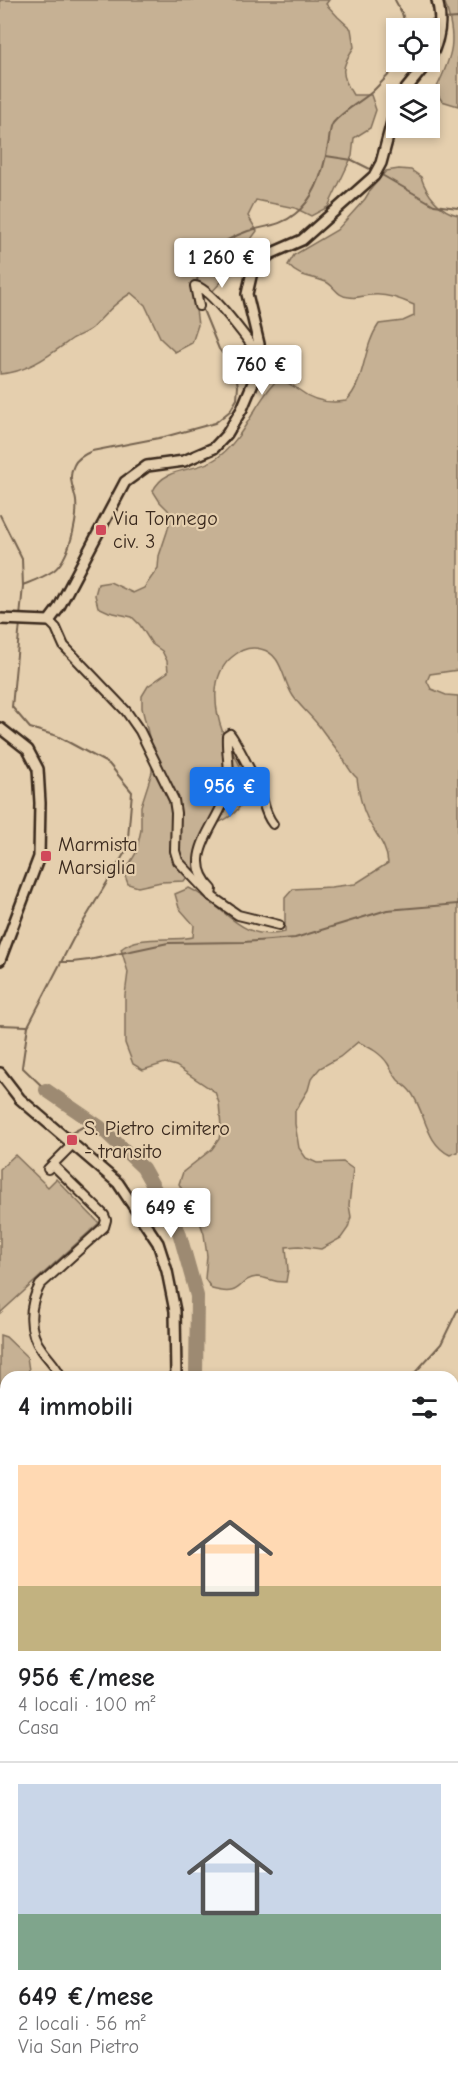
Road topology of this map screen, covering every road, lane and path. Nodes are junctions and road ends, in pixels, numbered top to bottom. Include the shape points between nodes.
1 (437, 0) edge
2 (440, 33) edge
3 (419, 72) edge
4 (410, 84) edge
5 (388, 138) edge
6 (199, 306) dead end
7 (260, 356) junction
8 (0, 619) edge
9 (49, 621) junction
10 (0, 728) edge
11 (273, 824) dead end
12 (211, 896) junction
13 (279, 925) dead end
14 (0, 960) edge
15 (0, 1073) edge
16 (72, 1145) junction
17 (58, 1371) edge
18 (176, 1371) edge

1 - 2 street
3 - 4 street
5 - 7 street via 374,176 302,240 270,254 252,272 246,294
6 - 7 street via 195,286 213,297
7 - 9 street via 260,366 242,409 214,448 184,461 147,466 125,482
8 - 9 street
9 - 12 street via 64,646 140,731 174,800 178,861
10 - 14 street via 28,750 38,769 40,803 39,857
11 - 12 street via 230,734 226,750 229,786 224,805 203,838 200,851 201,873 212,889
12 - 13 street via 238,915
15 - 16 street via 20,1099
16 - 17 street via 50,1167 106,1220 104,1227 38,1290 30,1318 33,1334
16 - 18 street via 118,1183 158,1243 174,1311

